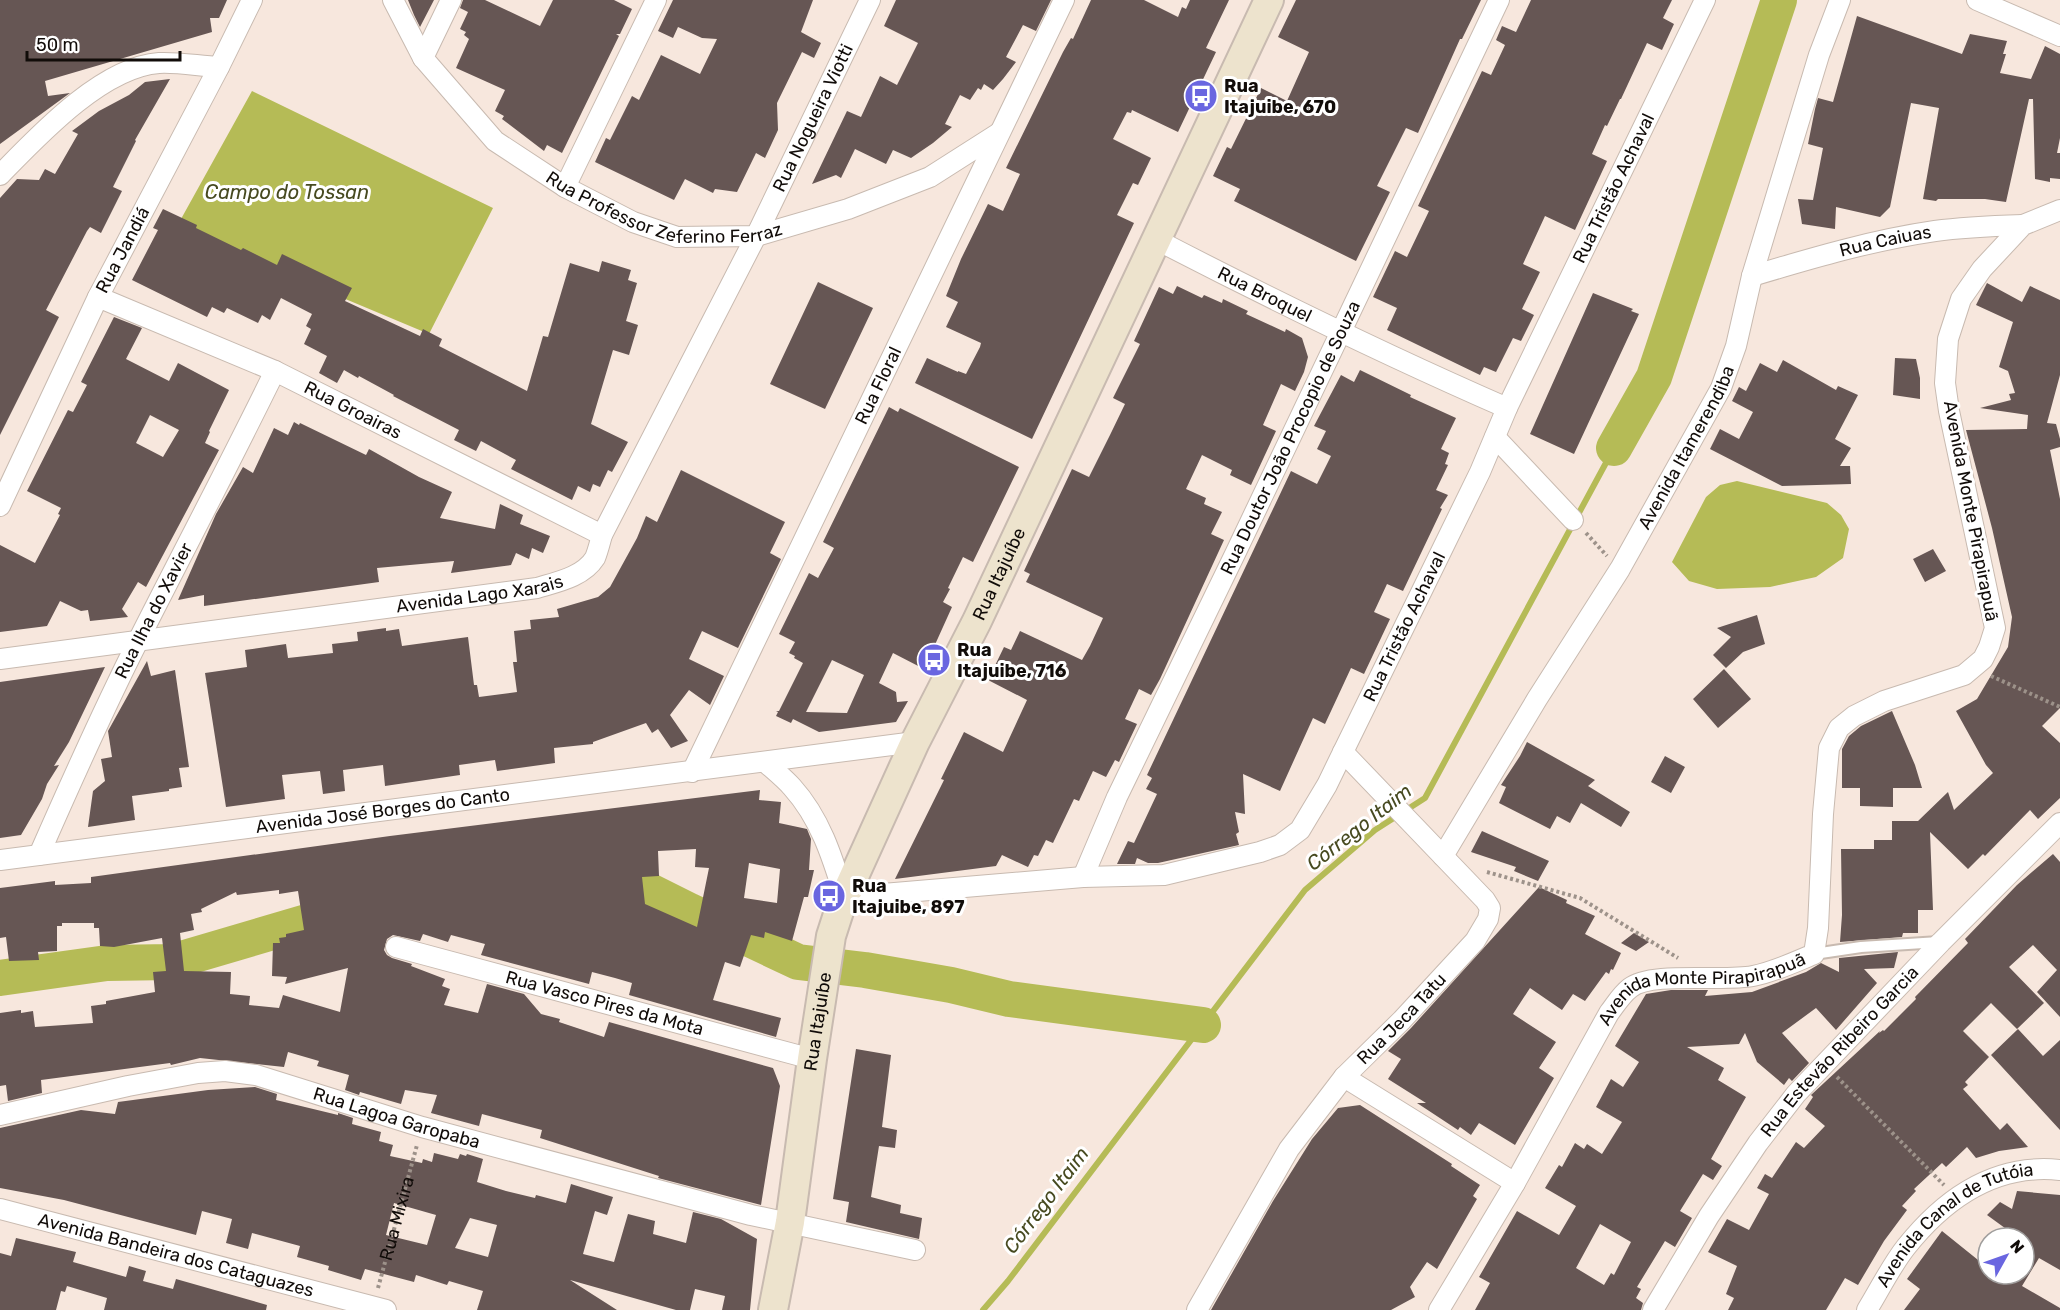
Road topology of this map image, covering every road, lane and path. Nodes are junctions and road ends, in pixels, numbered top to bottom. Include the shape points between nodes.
1 (252, 0) edge
2 (393, 0) edge
3 (452, 0) edge
4 (656, 0) edge
5 (870, 0) edge
6 (1064, 0) edge
7 (1269, 0) edge
8 (1499, 0) edge
9 (1705, 0) edge
10 (1840, 0) edge
11 (1977, 0) edge
12 (2060, 36) edge
13 (423, 58) junction
14 (219, 67) junction
15 (999, 133) junction
16 (0, 175) edge
17 (565, 187) junction
18 (2060, 210) edge
19 (2023, 225) junction
20 (756, 236) junction
21 (1155, 239) junction
22 (1752, 276) junction
23 (98, 297) junction
24 (1341, 332) junction
25 (275, 371) junction
26 (1507, 408) junction
27 (1495, 437) junction
28 (0, 506) edge
29 (1573, 520) dead end
30 (602, 535) junction
31 (138, 640) junction
32 (0, 659) edge
33 (1974, 668) junction
34 (2060, 707) edge
35 (915, 742) junction
36 (1343, 752) junction
37 (765, 762) junction
38 (692, 772) junction
39 (2060, 823) edge
40 (39, 855) junction
41 (1446, 859) junction
42 (0, 860) edge
43 (1083, 877) junction
44 (844, 895) junction
45 (1941, 942) junction
46 (396, 947) dead end
47 (1814, 954) junction
48 (1710, 978) junction
49 (812, 1059) junction
50 (1824, 1064) junction
51 (1344, 1077) junction
52 (0, 1115) edge
53 (422, 1127) junction
54 (2060, 1170) edge
55 (1515, 1183) junction
56 (1956, 1197) junction
57 (0, 1209) edge
58 (790, 1222) junction
59 (915, 1250) dead end
60 (1659, 1306) edge
61 (377, 1309) edge
62 (773, 1310) edge
63 (1197, 1310) edge
64 (1439, 1310) edge
65 (1867, 1310) edge

1 - 14 street, Rua Jandiá
2 - 13 street, Rua Professor Zeferino Ferraz
3 - 13 street
4 - 17 street
5 - 20 street, Rua Nogueira Viotti
6 - 15 street, Rua Floral
7 - 21 main road, Rua Itajuíbe
8 - 24 street, Rua Doutor João Procopio de Souza
9 - 26 street, Rua Tristão Achaval
10 - 22 street, Avenida Itamerendiba
11 - 12 street
13 - 17 street, Rua Professor Zeferino Ferraz via 495,141
14 - 16 street via 158,63 126,72 100,86 62,116
14 - 23 street, Rua Jandiá
15 - 20 street, Rua Professor Zeferino Ferraz via 930,177 848,210
15 - 38 street, Rua Floral
17 - 20 street, Rua Professor Zeferino Ferraz via 633,222 677,237
18 - 19 street, Avenida Monte Pirapirapuã
19 - 22 street, Rua Caiuas via 1933,231 1839,250
19 - 33 street, Avenida Monte Pirapirapuã via 1982,269 1961,299 1948,339 1945,383 1949,411 1995,628 1983,659
20 - 30 street, Avenida Lago Xarais
21 - 24 street, Rua Broquel
21 - 35 main road, Rua Itajuíbe via 977,621
22 - 41 street, Avenida Itamerendiba via 1736,345 1716,396 1620,568 1537,699
23 - 25 street, Rua Groairas
23 - 28 street, Rua Jandiá
24 - 26 street, Rua Broquel
24 - 43 street, Rua Doutor João Procopio de Souza via 1117,797
25 - 30 street, Rua Groairas
25 - 31 street, Rua Ilha do Xavier
26 - 27 street, Rua Tristão Achaval
27 - 29 street
27 - 36 street, Rua Tristão Achaval
30 - 31 street, Avenida Lago Xarais via 595,558 587,567 569,579 537,588
31 - 32 street, Avenida Lago Xarais
31 - 40 street, Rua Ilha do Xavier
33 - 34 path
33 - 47 street, Avenida Monte Pirapirapuã via 1964,675 1884,701 1839,728 1829,748
35 - 37 street, Avenida José Borges do Canto
35 - 44 main road, Rua Itajuíbe
36 - 41 street, Rua Jeca Tatu
36 - 43 street, Rua Tristão Achaval via 1300,830 1280,845 1164,875
37 - 38 street, Avenida José Borges do Canto
37 - 44 street via 812,814 829,847
38 - 40 street, Avenida José Borges do Canto
39 - 45 street, Rua Estevão Ribeiro Garcia
40 - 42 street, Avenida José Borges do Canto
41 - 48 path via 1580,898
41 - 51 street, Rua Jeca Tatu via 1488,904 1485,927 1402,1020
43 - 44 street, Rua Tristão Achaval
44 - 49 main road, Rua Itajuíbe via 831,936
45 - 47 lane
45 - 50 street, Rua Estevão Ribeiro Garcia
46 - 49 street, Rua Vasco Pires da Mota
47 - 48 street, Avenida Monte Pirapirapuã via 1753,976
48 - 55 street, Avenida Monte Pirapirapuã via 1648,980 1631,987 1619,998
49 - 58 main road, Rua Itajuíbe
50 - 56 path
50 - 60 street, Rua Estevão Ribeiro Garcia via 1758,1143 1709,1216
51 - 55 street
51 - 63 street, Rua Jeca Tatu via 1289,1149
52 - 53 street, Rua Lagoa Garopaba via 128,1086 225,1071 256,1075
53 - 58 street, Rua Lagoa Garopaba
53 - 61 path, Rua Mixira
54 - 56 street, Avenida Canal de Tutóia via 2013,1172 1982,1182
55 - 64 street, Avenida Monte Pirapirapuã
56 - 65 street, Avenida Canal de Tutóia via 1904,1248
57 - 61 street, Avenida Bandeira dos Cataguazes
58 - 59 street, Rua Lagoa Garopaba
58 - 62 main road, Rua Itajuíbe

